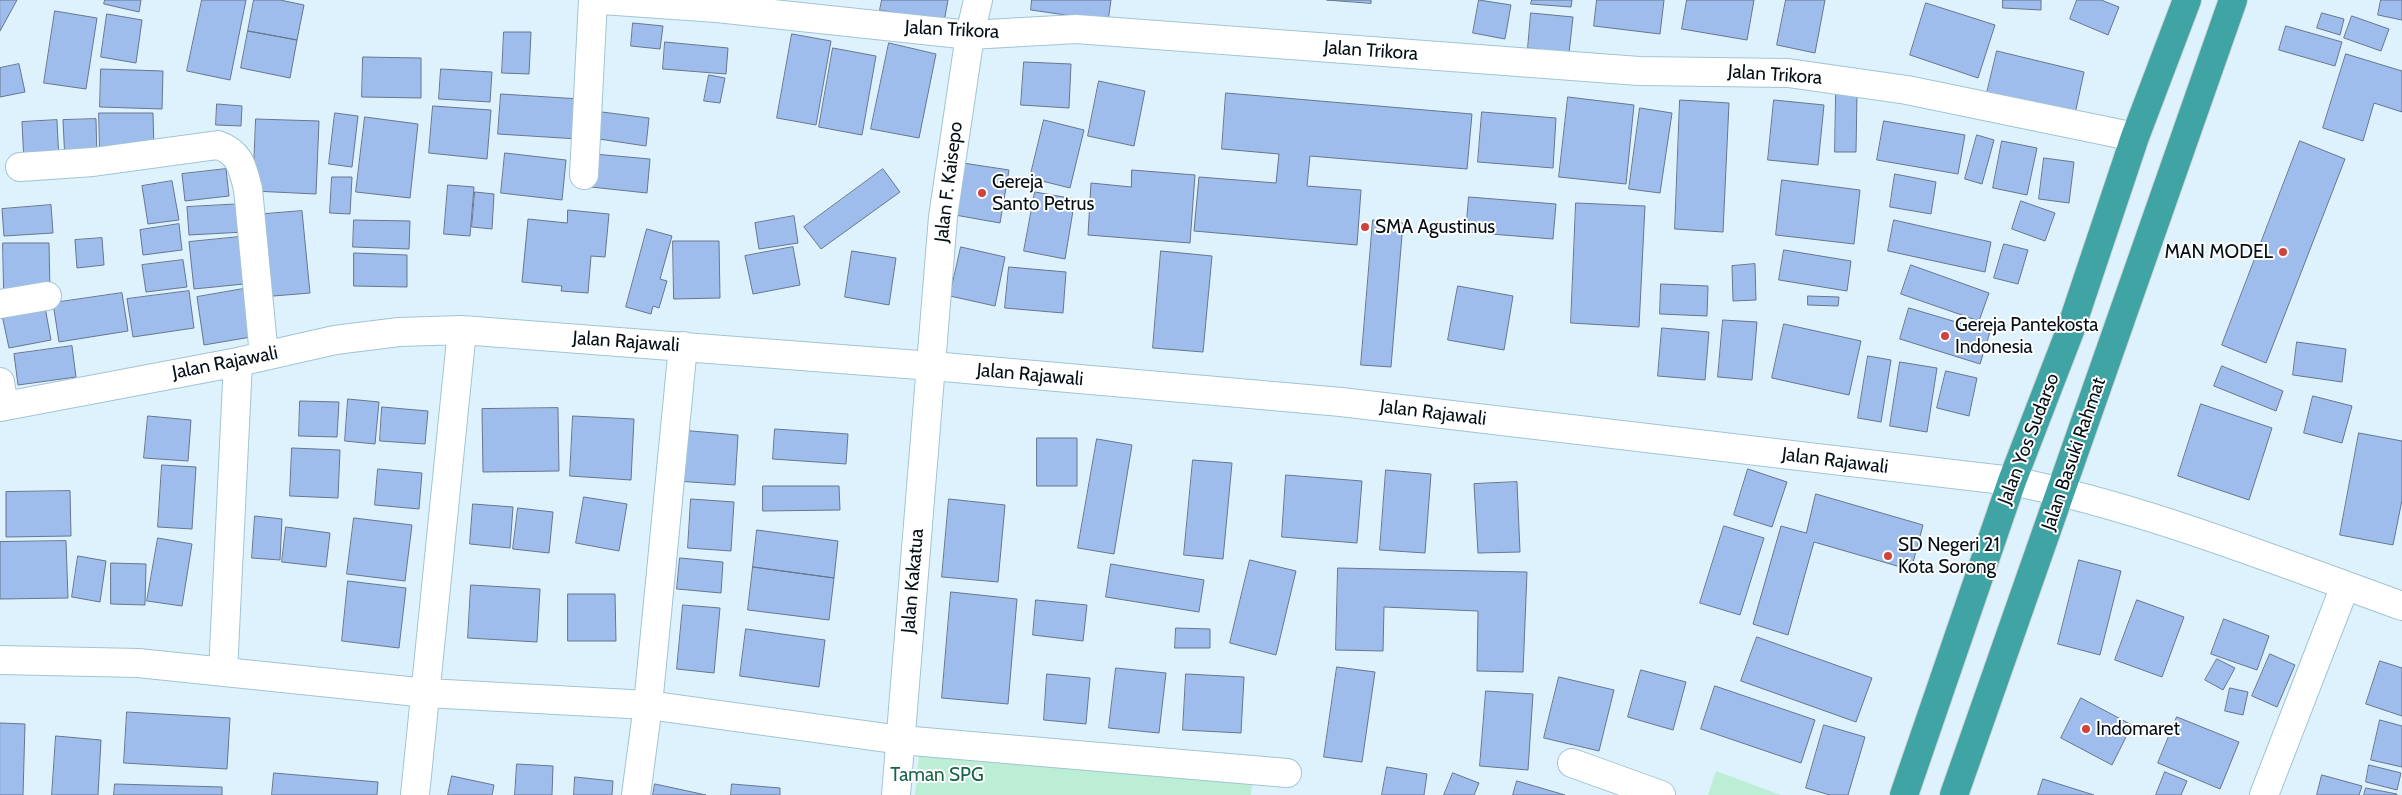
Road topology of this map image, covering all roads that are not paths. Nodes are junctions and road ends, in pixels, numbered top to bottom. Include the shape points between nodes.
1 (592, 0) edge
2 (602, 0) edge
3 (978, 0) edge
4 (2186, 0) edge
5 (2233, 0) edge
6 (719, 4) edge
7 (970, 35) junction
8 (2135, 136) junction
9 (20, 167) dead end
10 (584, 174) dead end
11 (46, 296) dead end
12 (0, 304) edge
13 (462, 330) junction
14 (683, 346) junction
15 (264, 356) junction
16 (238, 362) junction
17 (932, 366) junction
18 (1, 398) edge
19 (2012, 481) junction
20 (2062, 491) junction
21 (2345, 586) junction
22 (2402, 606) edge
23 (0, 660) edge
24 (223, 672) junction
25 (427, 693) junction
26 (648, 706) junction
27 (901, 740) junction
28 (1572, 764) dead end
29 (1287, 773) dead end
30 (415, 795) edge
31 (636, 795) edge
32 (896, 795) edge
33 (1661, 795) edge
34 (1904, 795) edge
35 (1954, 795) edge
36 (2264, 795) edge

1 - 10 street
2 - 6 street, Jalan Trikora
3 - 7 street, Jalan F. Kaisepo
4 - 8 highway, Jalan Yos Sudarso
5 - 20 highway, Jalan Basuki Rahmat
6 - 7 street, Jalan Trikora
7 - 8 street, Jalan Trikora via 1076,29 1639,71 1788,73 1907,90
7 - 17 street, Jalan F. Kaisepo via 943,217
8 - 19 highway, Jalan Yos Sudarso via 2070,331
9 - 15 street via 93,162 218,145 229,149 241,164 248,189
11 - 12 street
13 - 14 street, Jalan Rajawali
13 - 15 street, Jalan Rajawali via 399,332 335,340
13 - 25 street
14 - 17 street, Jalan Rajawali
14 - 26 street
15 - 16 street, Jalan Rajawali
16 - 18 street, Jalan Rajawali
16 - 24 street
17 - 19 street, Jalan Rajawali via 1341,402
17 - 27 street, Jalan Kakatua
19 - 20 street, Jalan Rajawali
19 - 34 highway, Jalan Yos Sudarso
20 - 21 street, Jalan Rajawali via 2174,525
20 - 35 highway, Jalan Basuki Rahmat
21 - 22 street, Jalan Rajawali
21 - 36 street
23 - 24 street via 138,663
24 - 25 street
25 - 26 street
25 - 30 street
26 - 27 street
26 - 31 street
27 - 29 street
27 - 32 street, Jalan Kakatua
28 - 33 street

